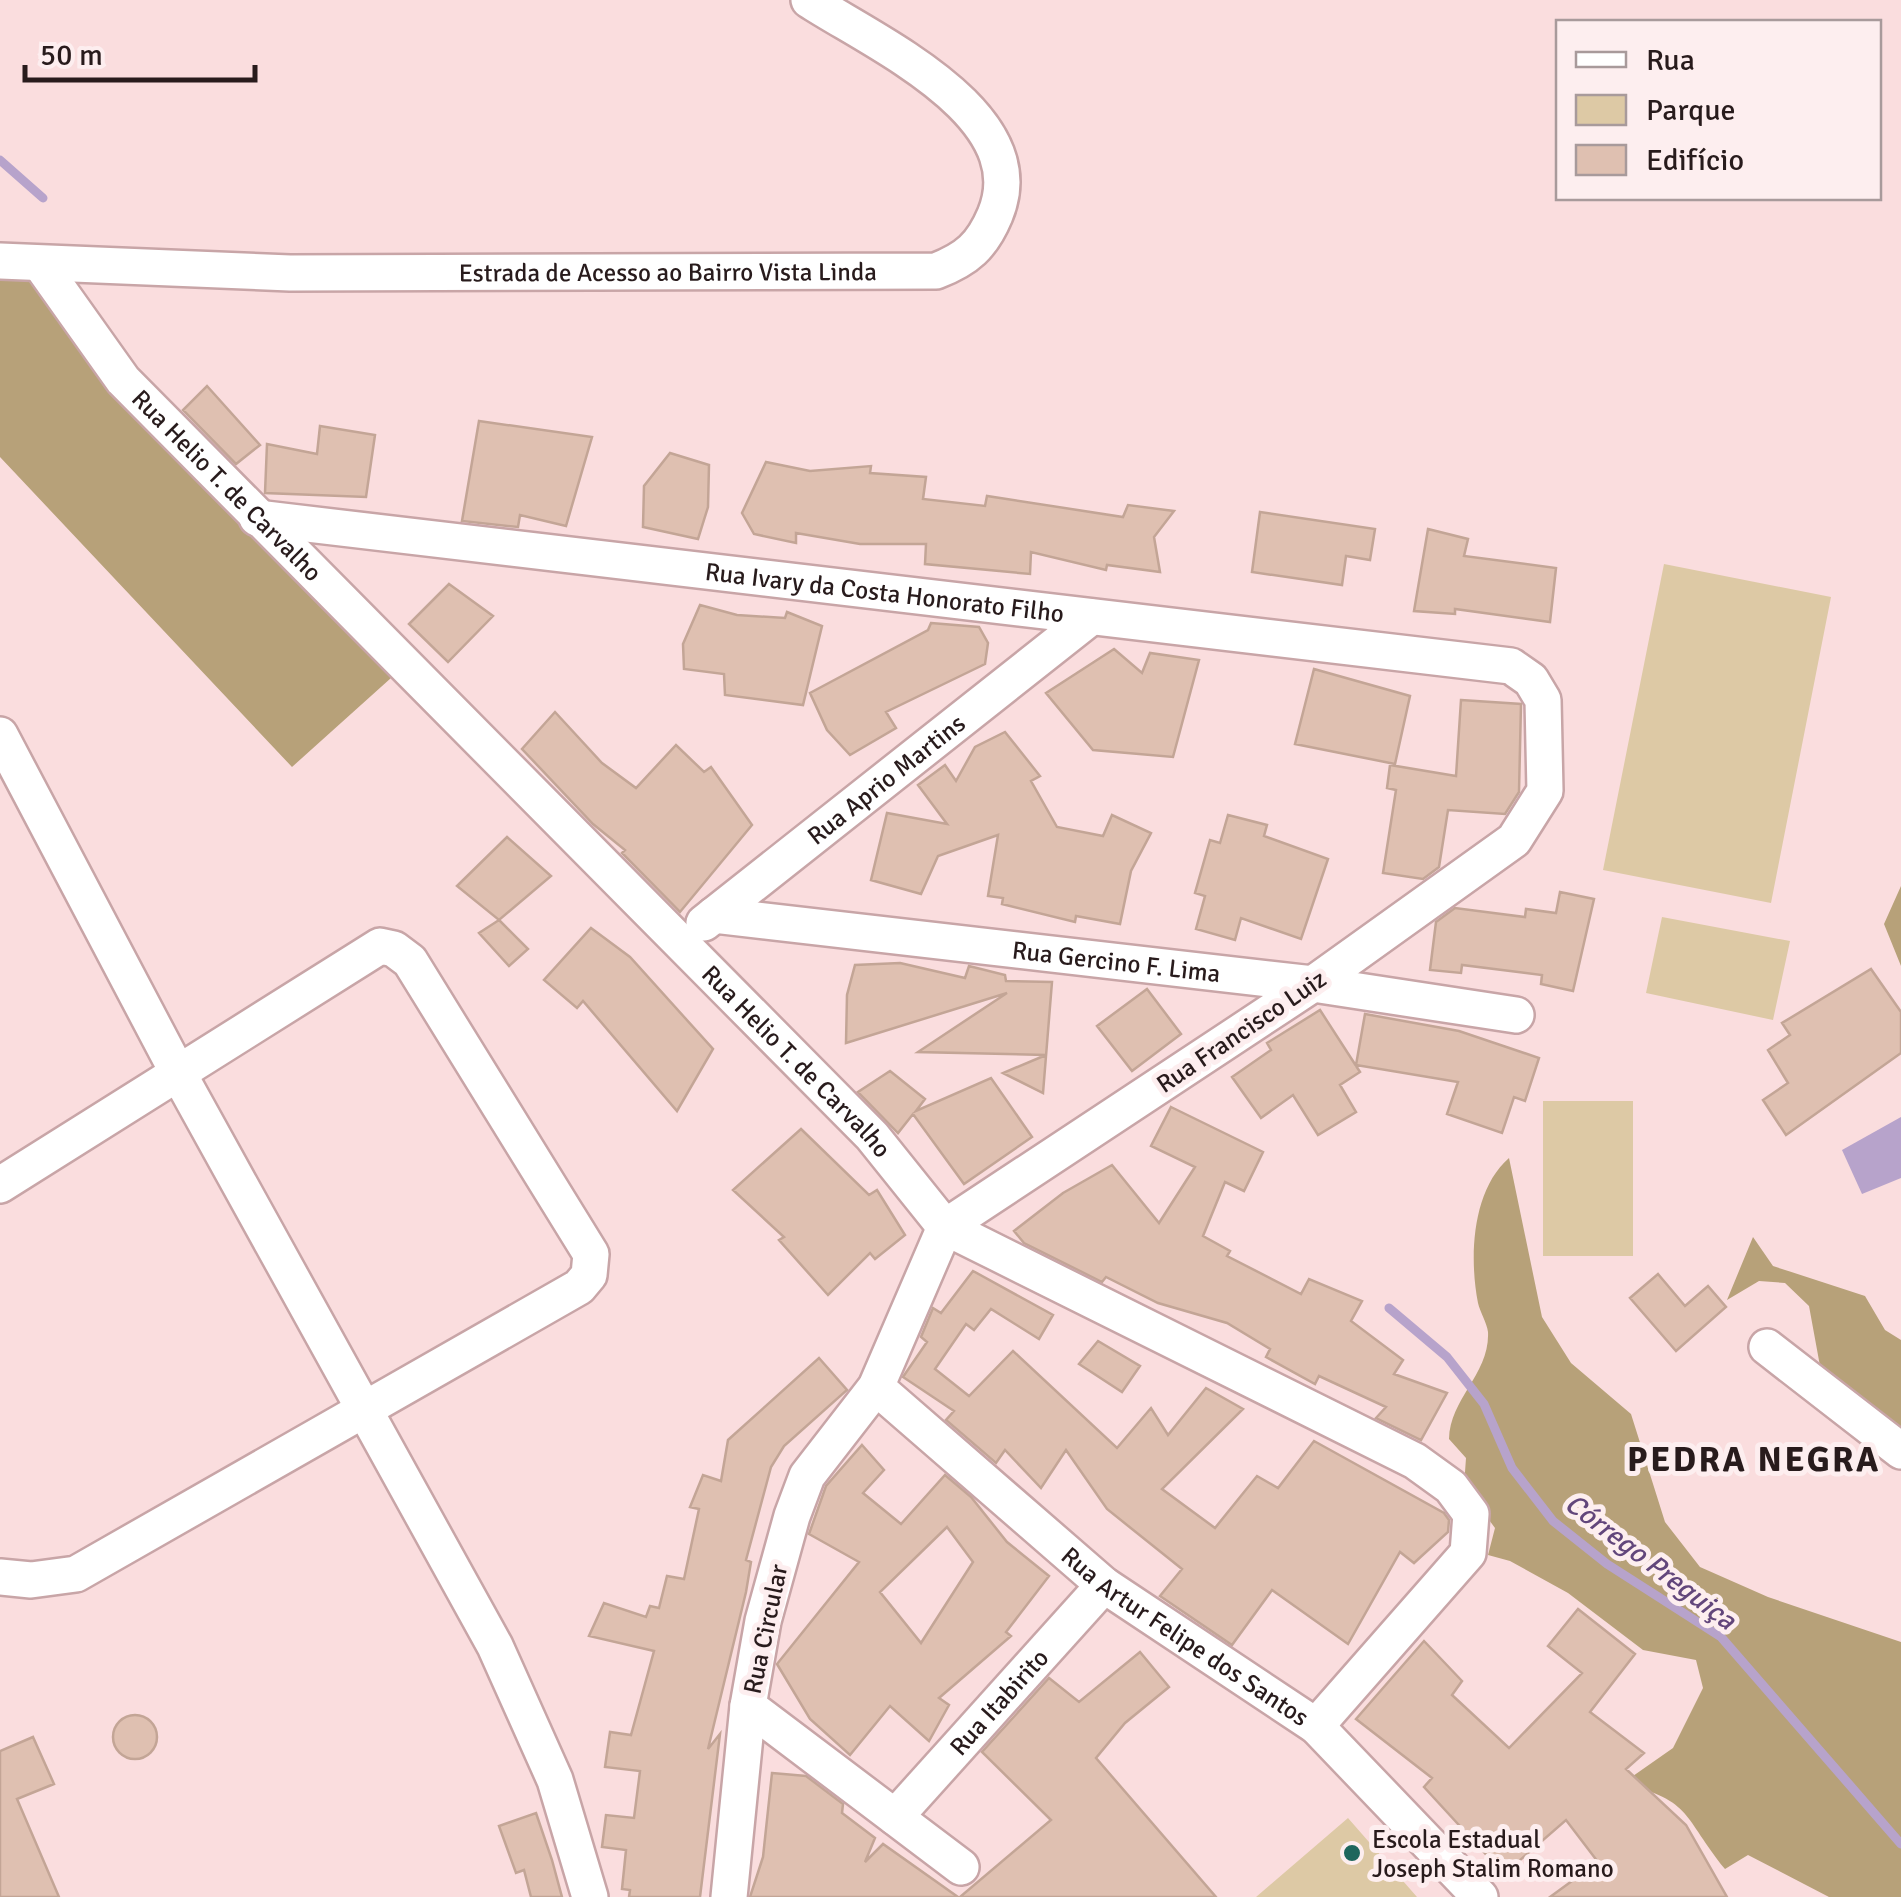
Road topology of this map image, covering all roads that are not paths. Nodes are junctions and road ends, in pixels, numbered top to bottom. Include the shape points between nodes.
1 (809, 0) edge
2 (0, 261) edge
3 (42, 266) junction
4 (257, 518) junction
5 (1091, 617) junction
6 (1511, 666) joint
7 (0, 735) edge
8 (714, 915) junction
9 (680, 942) junction
10 (1313, 984) junction
11 (1516, 1015) dead end
12 (177, 1071) junction
13 (0, 1185) edge
14 (945, 1227) junction
15 (1767, 1347) dead end
16 (876, 1387) junction
17 (365, 1410) junction
18 (1901, 1451) edge
19 (0, 1577) edge
20 (1104, 1585) junction
21 (748, 1706) junction
22 (1316, 1726) junction
23 (895, 1817) junction
24 (960, 1867) dead end
25 (590, 1897) edge
26 (729, 1897) edge
27 (1480, 1897) edge

1 - 3 street, Estrada de Acesso ao Bairro Vista Linda via 962,100 985,130 998,152 999,206 987,235 965,260 936,270 290,273
2 - 3 street, Estrada de Acesso ao Bairro Vista Linda
3 - 4 street, Rua Helio T. de Carvalho via 124,380
4 - 5 street, Rua Ivary da Costa Honorato Filho
4 - 9 street, Rua Helio T. de Carvalho
5 - 6 street, Rua Ivary da Costa Honorato Filho
5 - 8 street, Rua Aprio Martins
6 - 10 street, Rua Francisco Luiz via 1531,680 1542,700 1544,790 1530,819 1514,840
7 - 12 street
8 - 9 street, Rua Aprio Martins
8 - 10 street, Rua Gercino F. Lima
9 - 14 street, Rua Helio T. de Carvalho via 872,1136
10 - 11 street, Rua Gercino F. Lima
10 - 14 street, Rua Francisco Luiz
12 - 13 street
12 - 17 street
12 - 17 street via 371,948 394,949 410,961 585,1240 589,1275 579,1288
14 - 16 street
14 - 22 street, Rua Helio T. de Carvalho via 1414,1461 1451,1488 1471,1514 1468,1554
15 - 18 street
16 - 20 street, Rua Artur Felipe dos Santos
16 - 21 street, Rua Circular via 806,1476 763,1620
17 - 19 street via 76,1574
17 - 25 street via 495,1646 555,1780
20 - 22 street, Rua Artur Felipe dos Santos
20 - 23 street, Rua Itabirito
21 - 23 street
21 - 26 street, Rua Circular
22 - 27 street, Rua Artur Felipe dos Santos
23 - 24 street

